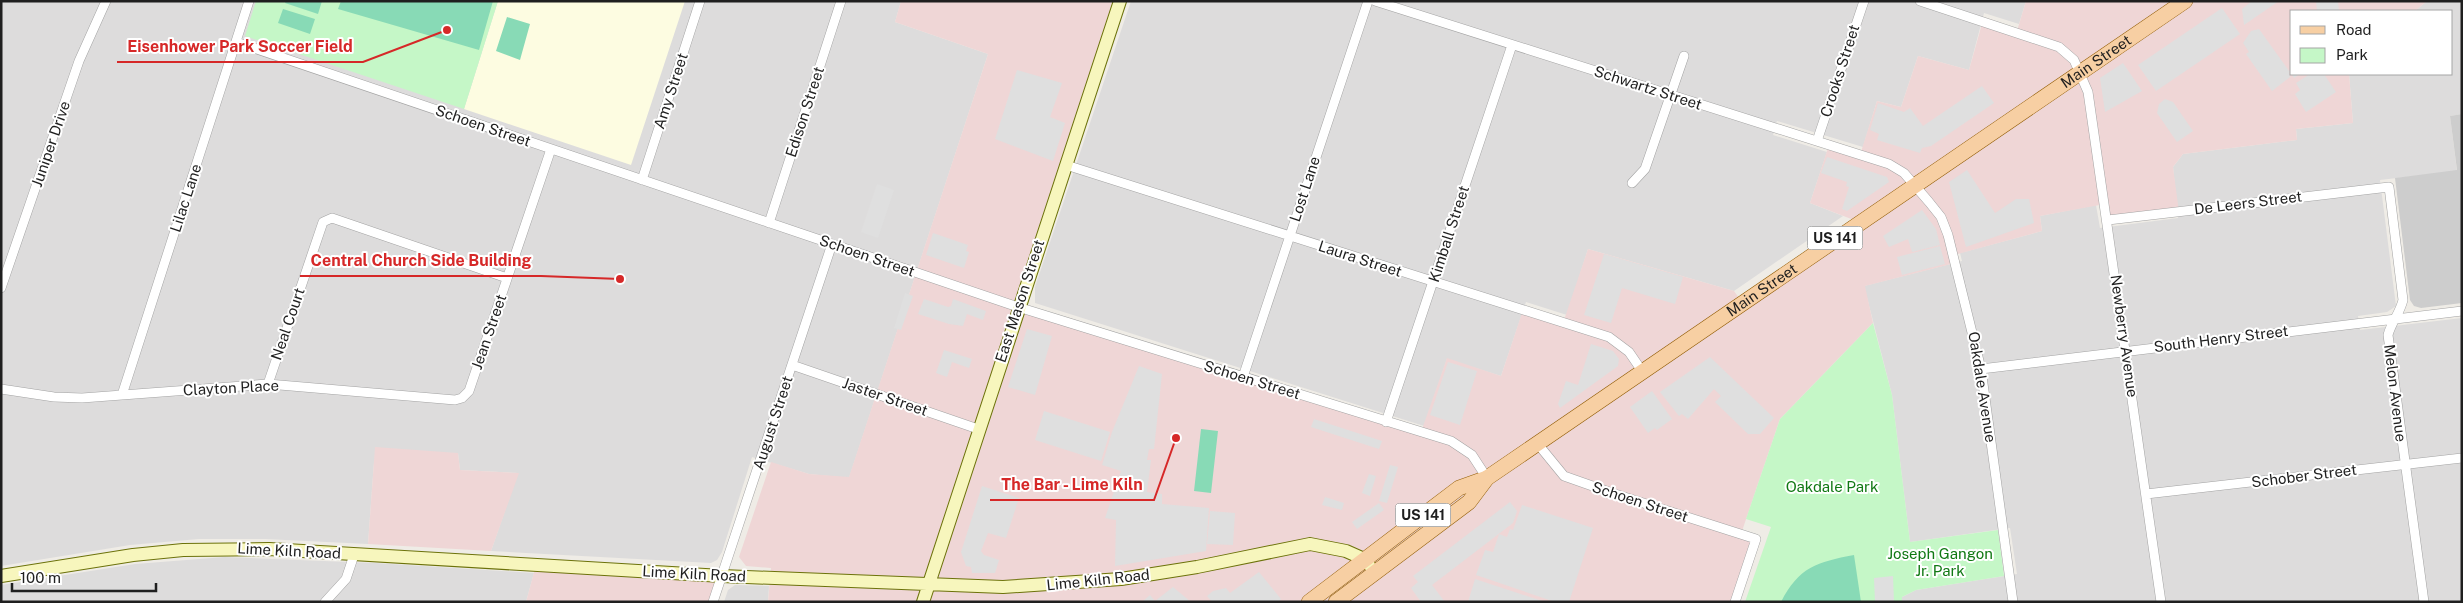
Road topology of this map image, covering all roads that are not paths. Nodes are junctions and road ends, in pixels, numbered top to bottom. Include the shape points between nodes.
1 (106, 1) edge
2 (249, 1) edge
3 (700, 1) edge
4 (841, 1) edge
5 (1120, 1) edge
6 (1368, 1) edge
7 (1375, 1) edge
8 (1864, 1) edge
9 (1920, 1) edge
10 (2185, 1) edge
11 (236, 42) junction
12 (1512, 45) junction
13 (1684, 56) dead end
14 (2080, 72) junction
15 (1670, 95) junction
16 (1817, 142) junction
17 (551, 149) junction
18 (1066, 165) junction
19 (642, 180) junction
20 (1632, 184) dead end
21 (1915, 185) junction
22 (2389, 187) joint
23 (2108, 220) junction
24 (770, 223) junction
25 (1290, 236) junction
26 (832, 244) junction
27 (507, 278) junction
28 (1433, 282) junction
29 (1, 288) edge
30 (1018, 307) junction
31 (2462, 311) edge
32 (2396, 318) junction
33 (2125, 350) junction
34 (792, 365) junction
35 (1982, 369) junction
36 (1642, 371) junction
37 (1243, 377) junction
38 (268, 384) junction
39 (1, 389) edge
40 (122, 395) junction
41 (462, 398) joint
42 (1386, 422) junction
43 (978, 429) junction
44 (1537, 443) junction
45 (2462, 458) edge
46 (2405, 464) junction
47 (1487, 478) junction
48 (2146, 494) junction
49 (354, 555) junction
50 (1364, 559) junction
51 (1376, 573) junction
52 (1, 576) edge
53 (722, 576) junction
54 (928, 585) junction
55 (326, 602) edge
56 (713, 602) edge
57 (922, 602) edge
58 (1309, 602) edge
59 (1336, 602) edge
60 (1735, 602) edge
61 (2014, 602) edge
62 (2161, 602) edge
63 (2424, 602) edge

1 - 29 street, Juniper Drive via 79,61
2 - 11 street, Lilac Lane
3 - 19 street, Amy Street
4 - 24 street, Edison Street
5 - 18 main road, East Mason Street
6 - 25 street, Lost Lane
7 - 12 street, Schwartz Street
8 - 16 street, Crooks Street
9 - 14 street, Newberry Avenue via 2052,43 2069,55
10 - 14 main road, Main Street / US 141
11 - 17 street, Schoen Street
11 - 40 street, Lilac Lane
12 - 15 street, Schwartz Street
12 - 28 street, Kimball Street
13 - 15 street
14 - 21 main road, Main Street / US 141
14 - 23 street, Newberry Avenue via 2088,92
15 - 16 street, Schwartz Street
15 - 20 street via 1645,169
16 - 21 street, Schwartz Street via 1889,164
17 - 19 street, Schoen Street
17 - 27 street, Jean Street
18 - 25 street, Laura Street
18 - 30 main road, East Mason Street
19 - 24 street, Schoen Street
21 - 35 street, Oakdale Avenue via 1946,226
21 - 36 main road, Main Street / US 141
22 - 23 street, De Leers Street
22 - 32 street, Melon Avenue via 2403,300
23 - 33 street, Newberry Avenue
24 - 26 street, Schoen Street
25 - 28 street, Laura Street
25 - 37 street, Lost Lane
26 - 30 street, Schoen Street
26 - 34 street, August Street
27 - 38 street, Neal Court via 332,218 323,222
27 - 41 street, Jean Street via 469,391
28 - 36 street, Laura Street via 1610,336 1629,352
28 - 42 street, Kimball Street
30 - 37 street, Schoen Street
30 - 43 main road, East Mason Street
31 - 32 street, South Henry Street
32 - 33 street, South Henry Street
32 - 46 street, Melon Avenue via 2388,335
33 - 35 street, South Henry Street
33 - 48 street, Newberry Avenue
34 - 43 street, Jaster Street
34 - 53 street, August Street
35 - 61 street, Oakdale Avenue
36 - 44 main road, Main Street / US 141
37 - 42 street, Schoen Street
38 - 40 street, Clayton Place
38 - 41 street, Clayton Place
39 - 40 street, Clayton Place via 54,397
42 - 47 street, Schoen Street via 1451,441 1464,448
43 - 54 main road, East Mason Street
44 - 47 main road, Main Street / US 141
44 - 60 street, Schoen Street via 1564,476 1756,539
45 - 46 street, Schober Street
46 - 48 street, Schober Street
46 - 63 street, Melon Avenue
47 - 50 main road, Main Street / US 141 via 1459,488
47 - 51 main road, Main Street / US 141 via 1469,502
48 - 62 street, Newberry Avenue
49 - 52 main road, Lime Kiln Road via 269,549 183,550
49 - 53 main road, Lime Kiln Road
49 - 55 street via 346,579
50 - 51 main road, Lime Kiln Road
50 - 54 main road, Lime Kiln Road via 1333,547 1310,544 1197,567 1105,581 1003,587
50 - 58 main road, Main Street / US 141
51 - 59 main road, Main Street / US 141
53 - 54 main road, Lime Kiln Road
53 - 56 street, August Street
54 - 57 main road, East Mason Street

